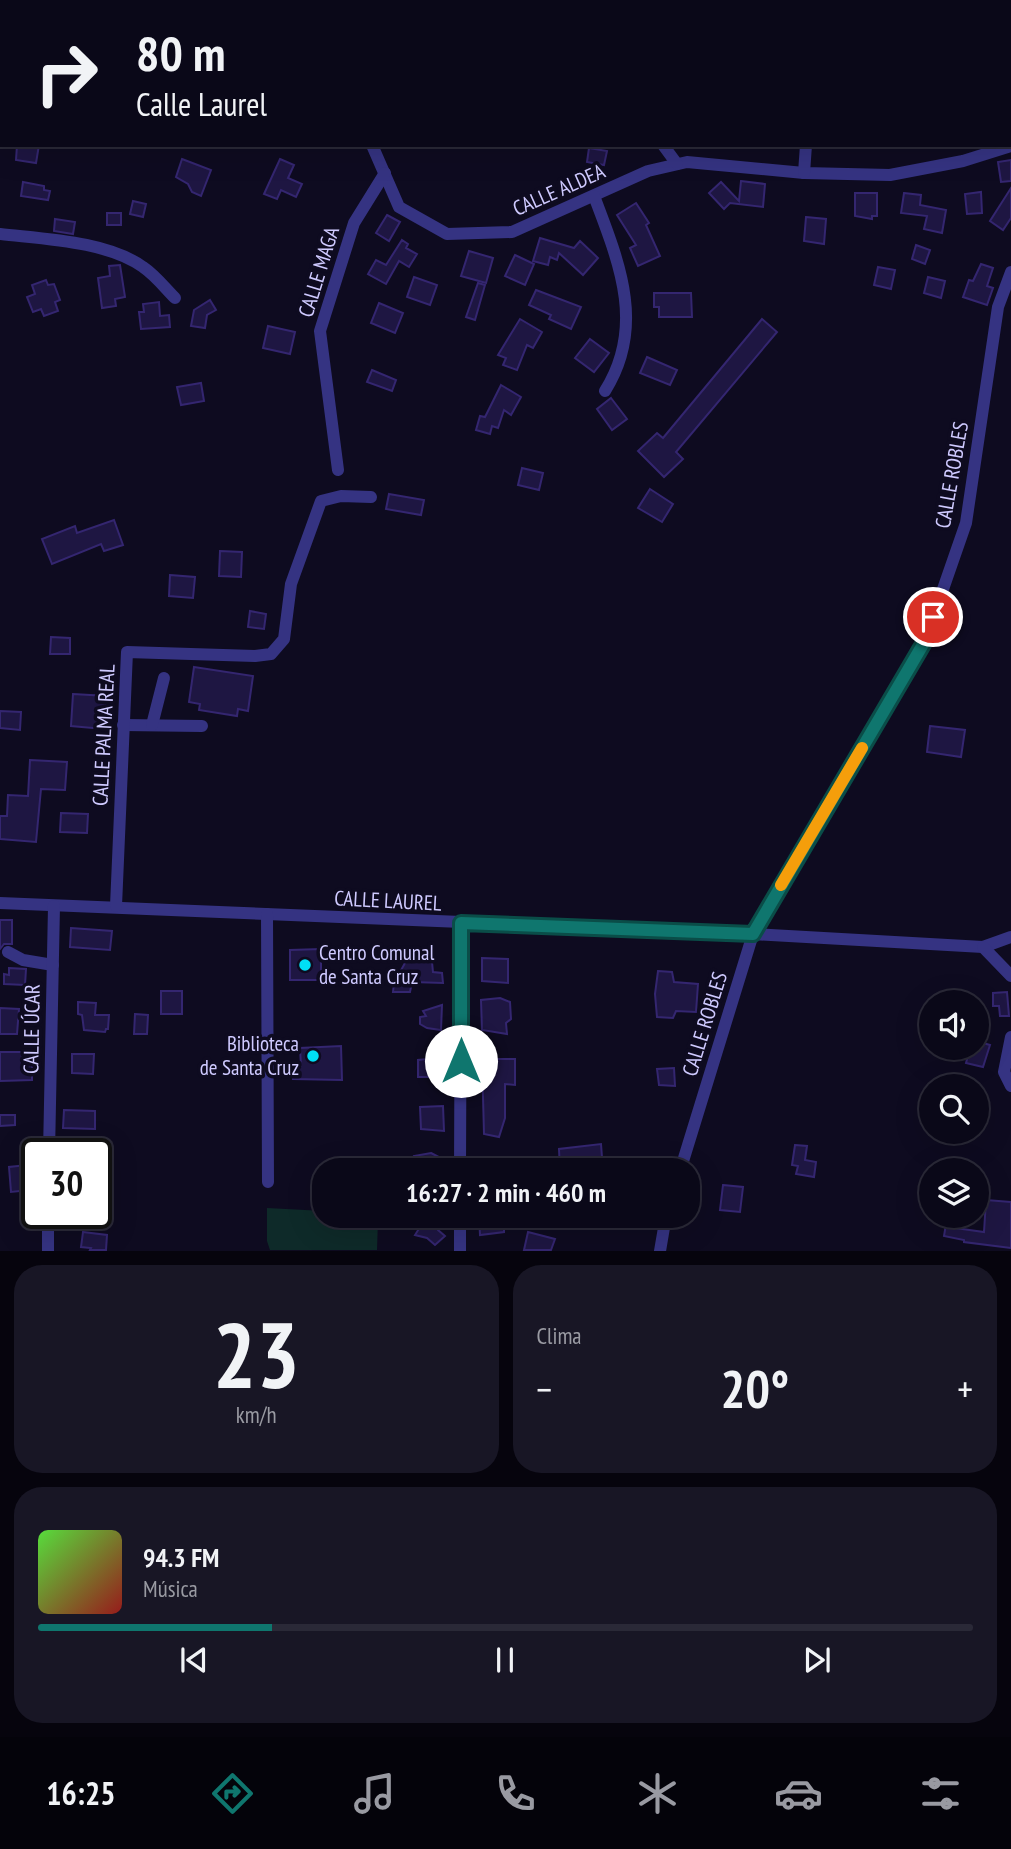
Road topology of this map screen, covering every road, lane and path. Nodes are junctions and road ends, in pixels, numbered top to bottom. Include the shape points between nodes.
1 (373, 147) edge
2 (664, 147) edge
3 (806, 147) edge
4 (1008, 147) edge
5 (677, 164) junction
6 (385, 173) junction
7 (804, 173) junction
8 (594, 197) junction
9 (0, 234) edge
10 (1011, 272) edge
11 (175, 298) dead end
12 (605, 391) dead end
13 (338, 470) dead end
14 (371, 497) dead end
15 (164, 678) dead end
16 (123, 725) junction
17 (152, 725) junction
18 (202, 726) dead end
19 (0, 903) edge
20 (54, 906) junction
21 (116, 906) junction
22 (267, 914) junction
23 (461, 923) junction
24 (753, 934) junction
25 (1011, 937) edge
26 (983, 947) junction
27 (8, 952) dead end
28 (53, 965) junction
29 (1011, 976) edge
30 (1011, 1037) edge
31 (1011, 1086) edge
32 (49, 1138) edge
33 (460, 1158) edge
34 (684, 1158) edge
35 (268, 1182) dead end
36 (460, 1228) edge
37 (664, 1228) edge
38 (48, 1229) edge
39 (48, 1251) edge
40 (460, 1251) edge
41 (660, 1251) edge

1 - 6 street, CALLE ALDEA
2 - 5 street
3 - 7 street
4 - 7 street, CALLE ALDEA via 890,175
5 - 7 street, CALLE ALDEA
5 - 8 street, CALLE ALDEA via 648,171
6 - 8 street, CALLE ALDEA via 399,207 447,234 512,232
6 - 13 street, CALLE MAGA via 354,223 320,331
8 - 12 street via 616,254 625,294 624,353
9 - 11 street via 117,254 143,267
10 - 24 street, CALLE ROBLES via 998,307 965,523 925,641
14 - 16 street, CALLE PALMA REAL via 321,501 291,584 284,639 271,653 127,652
15 - 17 street
16 - 17 street
16 - 21 street, CALLE PALMA REAL
17 - 18 street
19 - 20 street, CALLE LAUREL
20 - 21 street, CALLE LAUREL
20 - 28 street, CALLE ÚCAR
21 - 22 street, CALLE LAUREL
22 - 23 street, CALLE LAUREL
22 - 35 street
23 - 24 street, CALLE LAUREL
23 - 33 street
24 - 26 street, CALLE LAUREL
24 - 34 street, CALLE ROBLES
25 - 26 street
26 - 29 street
27 - 28 street via 23,960
28 - 32 street, CALLE ÚCAR
30 - 31 street via 1004,1072
36 - 40 street
37 - 41 street
38 - 39 street

